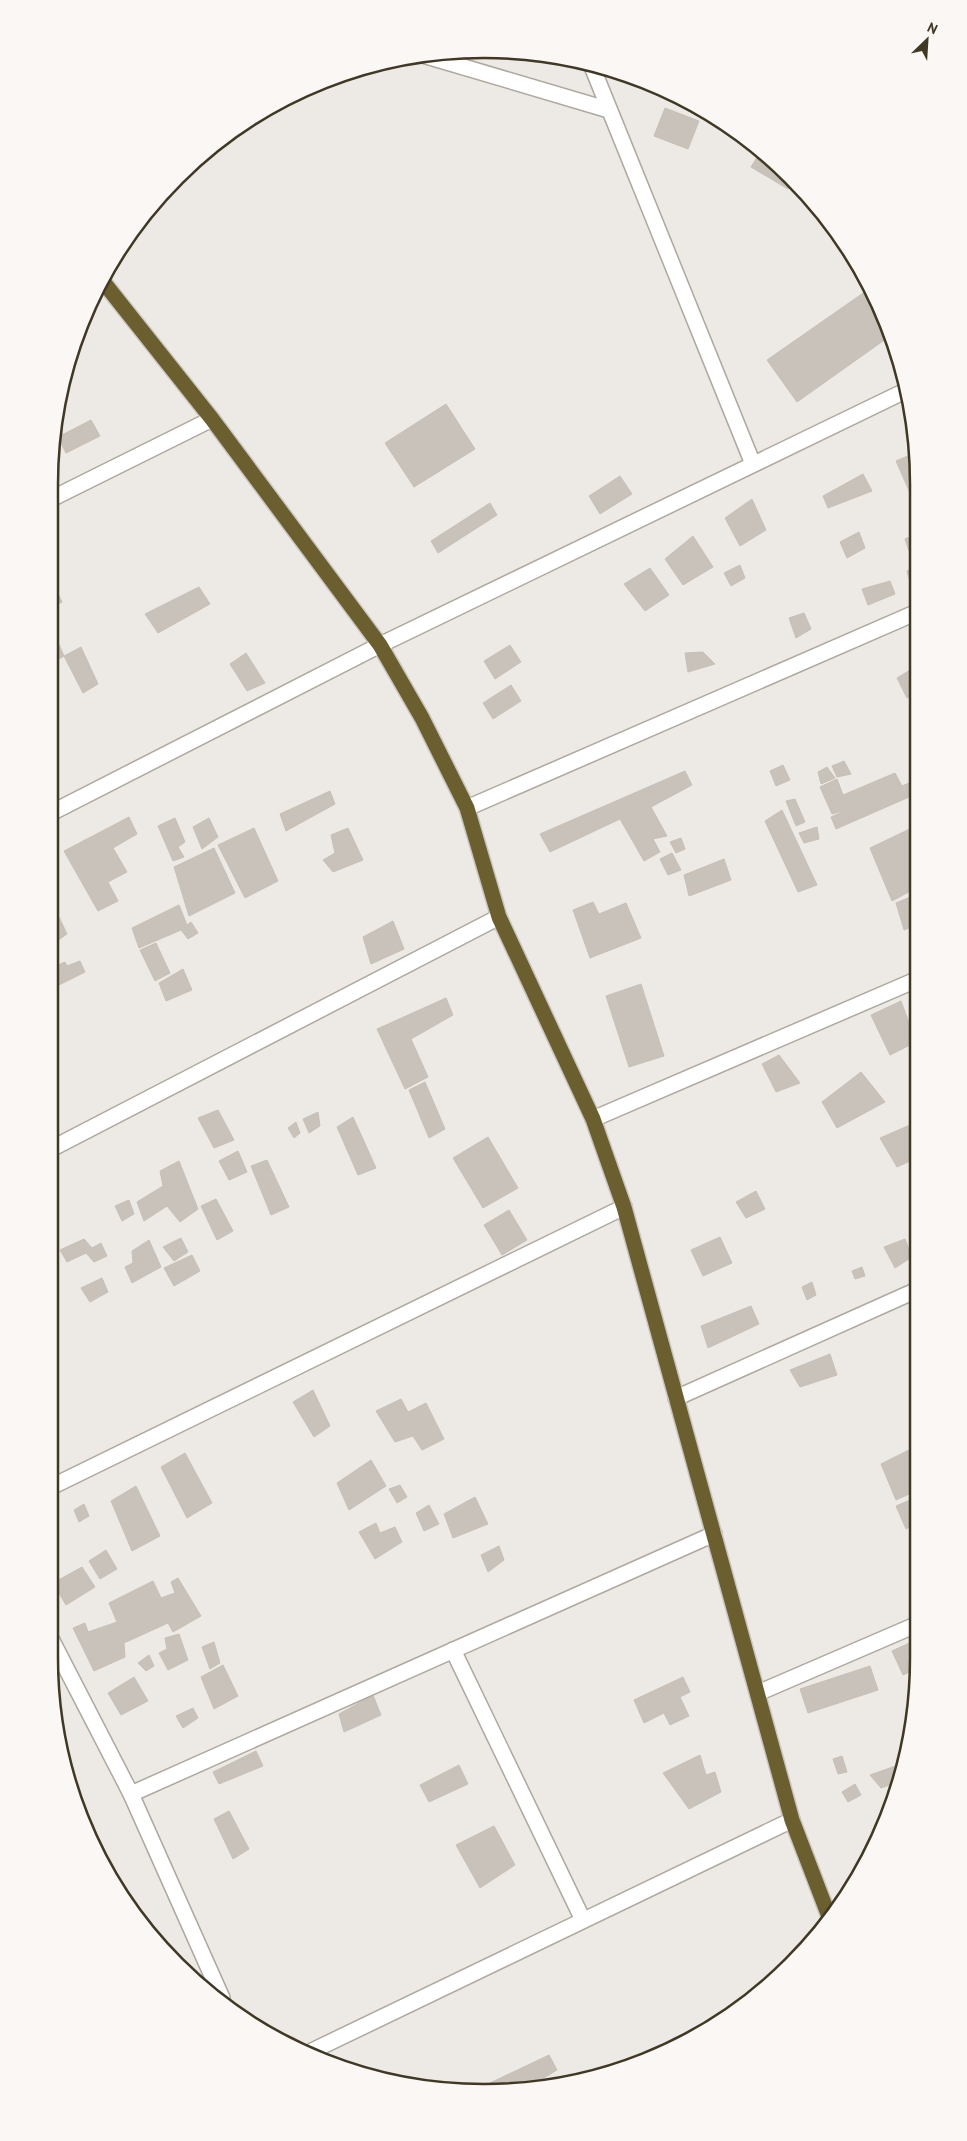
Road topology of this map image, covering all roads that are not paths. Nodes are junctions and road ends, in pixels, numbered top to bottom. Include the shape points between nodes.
1 (439, 60) edge
2 (594, 72) edge
3 (609, 110) junction
4 (106, 286) edge
5 (900, 394) edge
6 (212, 419) junction
7 (753, 464) junction
8 (58, 496) edge
9 (910, 615) edge
10 (380, 645) junction
11 (466, 808) junction
12 (58, 809) edge
13 (499, 917) junction
14 (910, 983) edge
15 (593, 1120) junction
16 (58, 1145) edge
17 (624, 1208) junction
18 (910, 1293) edge
19 (676, 1398) junction
20 (58, 1484) edge
21 (714, 1534) junction
22 (910, 1627) edge
23 (453, 1650) junction
24 (58, 1652) edge
25 (758, 1693) junction
26 (131, 1794) junction
27 (792, 1820) junction
28 (826, 1910) edge
29 (583, 1920) junction
30 (219, 1991) edge
31 (316, 2049) edge

1 - 3 street
2 - 3 street
3 - 7 street
4 - 6 highway
5 - 7 street
6 - 8 street
6 - 10 highway
7 - 10 street
9 - 11 street
10 - 11 highway via 422,718
10 - 12 street
11 - 13 highway
13 - 15 highway
13 - 16 street
14 - 15 street
15 - 17 highway
17 - 19 highway
17 - 20 street
18 - 19 street
19 - 21 highway
21 - 23 street
21 - 25 highway
22 - 25 street
23 - 26 street
23 - 29 street
24 - 26 street
25 - 27 highway
26 - 30 street
27 - 28 highway
27 - 29 street
29 - 31 street

